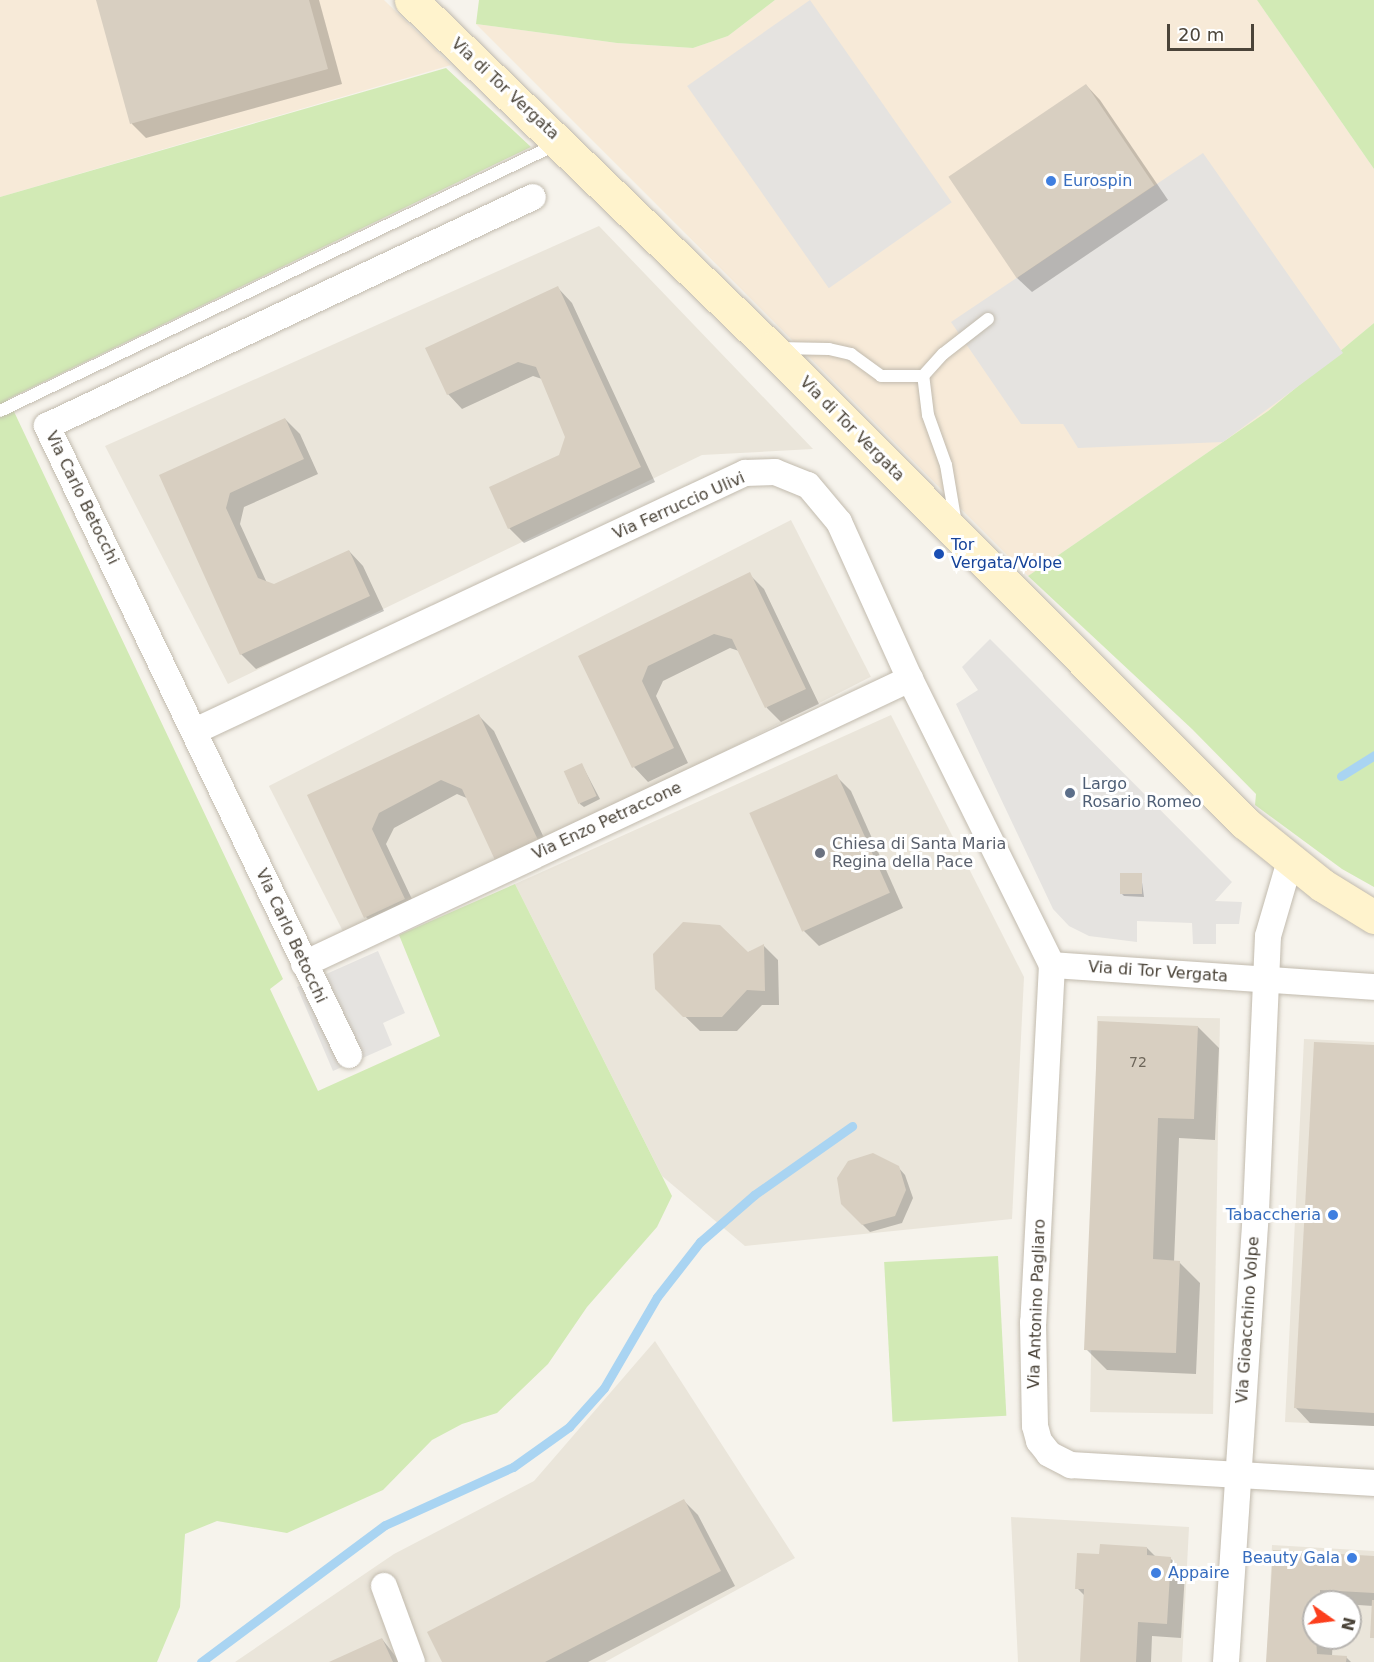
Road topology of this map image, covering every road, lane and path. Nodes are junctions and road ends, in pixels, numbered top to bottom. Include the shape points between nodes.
1 (412, 0) edge
2 (561, 142) junction
3 (533, 197) dead end
4 (988, 319) dead end
5 (771, 348) junction
6 (923, 376) junction
7 (0, 411) edge
8 (958, 534) junction
9 (910, 679) junction
10 (195, 731) junction
11 (1290, 861) junction
12 (1374, 917) edge
13 (304, 964) junction
14 (1052, 965) junction
15 (1265, 979) junction
16 (1374, 987) edge
17 (349, 1055) dead end
18 (1237, 1475) junction
19 (1374, 1483) edge
20 (384, 1586) dead end
21 (412, 1662) edge
22 (1226, 1662) edge

1 - 2 main road, Via di Tor Vergata
2 - 5 main road, Via di Tor Vergata
2 - 7 lane
3 - 10 street, Via Carlo Betocchi via 47,426
4 - 6 lane via 943,354
5 - 6 lane via 829,349 851,354 881,376
5 - 8 main road, Via di Tor Vergata
6 - 8 lane via 928,415 946,465
8 - 11 main road, Via di Tor Vergata via 1245,823
9 - 10 street, Via Ferruccio Ulivi via 839,522 808,485 775,472 746,473
9 - 13 street, Via Enzo Petraccone
9 - 14 street, Via Ferruccio Ulivi
10 - 13 street, Via Carlo Betocchi
11 - 12 main road, Via di Tor Vergata
11 - 15 street via 1268,936
13 - 17 street, Via Carlo Betocchi
14 - 15 street, Via di Tor Vergata
14 - 18 street, Via Antonino Pagliaro via 1033,1322 1035,1426 1039,1441 1049,1454 1071,1465
15 - 16 street, Via di Tor Vergata
15 - 18 street, Via Gioacchino Volpe via 1256,1211
18 - 19 street, Via Antonino Pagliaro
18 - 22 street, Via Gioacchino Volpe
20 - 21 street

